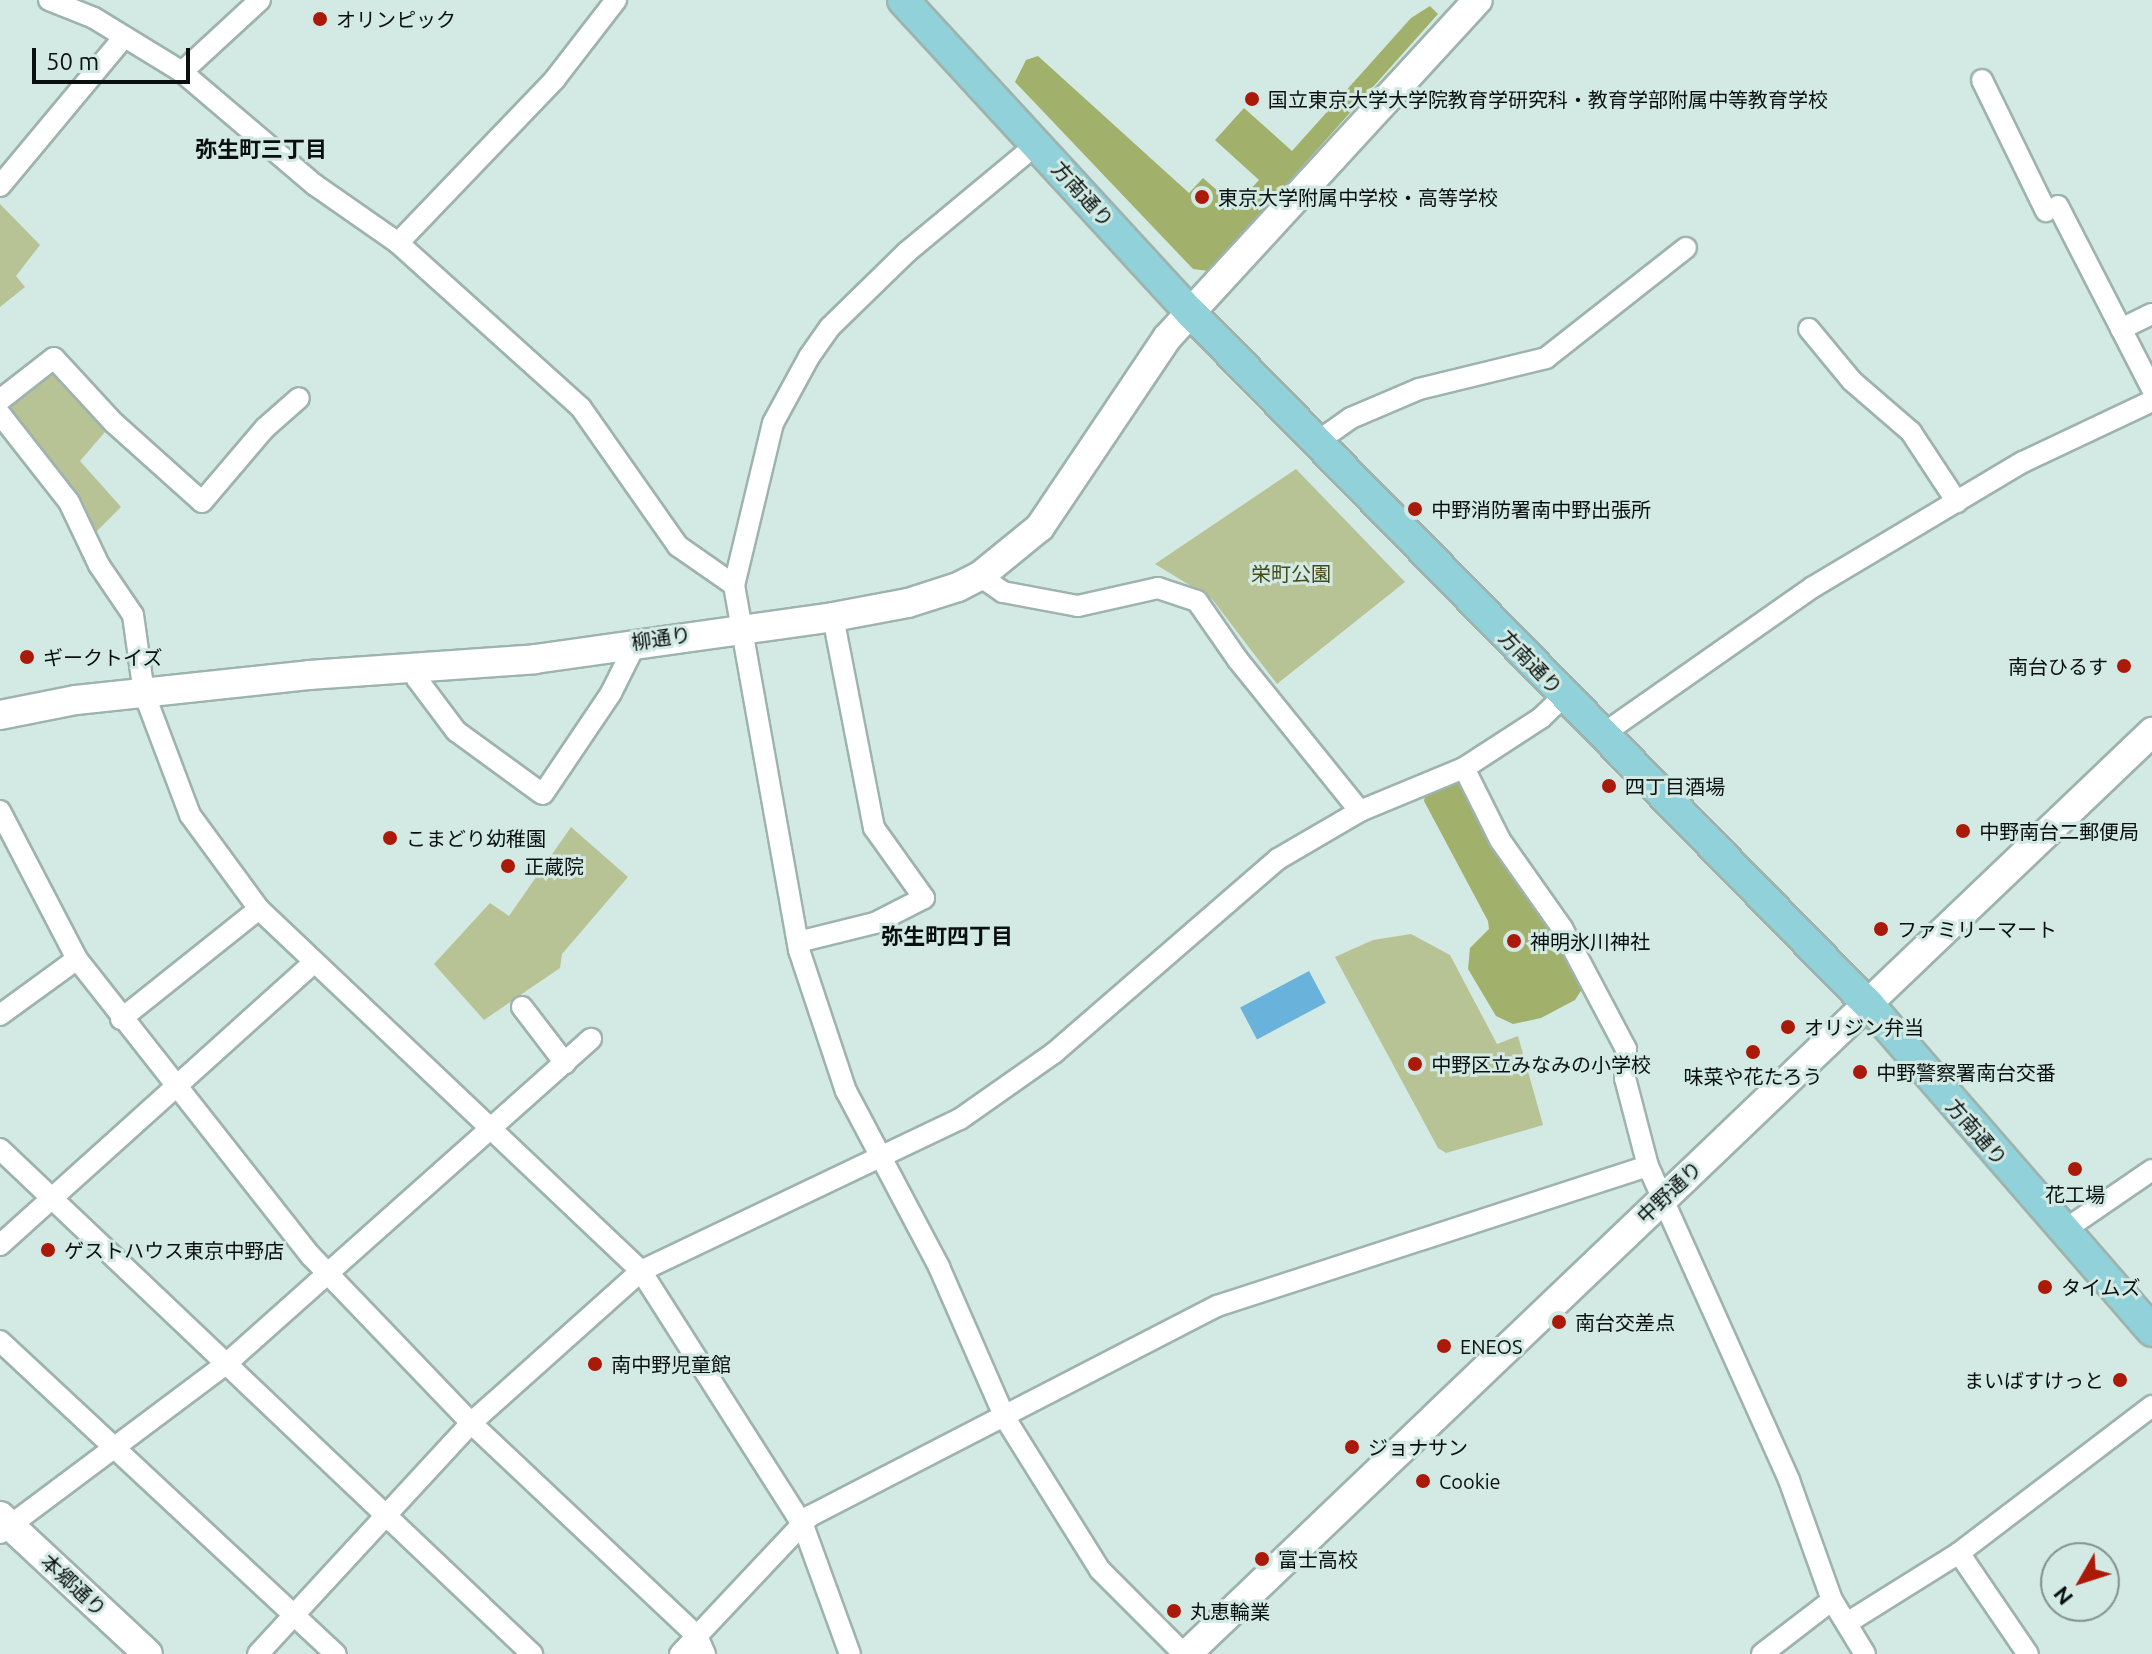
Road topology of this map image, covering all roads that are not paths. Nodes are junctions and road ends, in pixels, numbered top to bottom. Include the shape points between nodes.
1 (49, 0) edge
2 (260, 0) edge
3 (616, 0) edge
4 (903, 0) edge
5 (1478, 0) edge
6 (124, 37) junction
7 (182, 72) junction
8 (1982, 80) dead end
9 (1037, 144) junction
10 (0, 186) edge
11 (398, 243) junction
12 (1686, 248) dead end
13 (1191, 313) junction
14 (2152, 314) edge
15 (1809, 329) dead end
16 (2121, 329) junction
17 (2152, 389) edge
18 (299, 398) dead end
19 (0, 400) edge
20 (2152, 401) edge
21 (0, 414) edge
22 (1317, 442) junction
23 (1957, 502) junction
24 (980, 576) junction
25 (734, 585) junction
26 (833, 617) junction
27 (742, 627) junction
28 (637, 641) junction
29 (414, 666) junction
30 (144, 693) junction
31 (1564, 696) junction
32 (0, 715) edge
33 (2152, 732) edge
34 (1603, 734) junction
35 (1464, 768) junction
36 (0, 811) edge
37 (1360, 811) junction
38 (259, 909) junction
39 (798, 942) junction
40 (77, 959) junction
41 (314, 962) junction
42 (1869, 1005) junction
43 (522, 1007) dead end
44 (0, 1015) edge
45 (121, 1019) junction
46 (591, 1039) dead end
47 (565, 1063) junction
48 (176, 1089) junction
49 (490, 1130) junction
50 (0, 1149) edge
51 (878, 1155) junction
52 (1646, 1158) junction
53 (2152, 1170) edge
54 (1663, 1197) junction
55 (54, 1200) junction
56 (2063, 1231) junction
57 (0, 1245) edge
58 (641, 1271) junction
59 (328, 1275) junction
60 (2149, 1324) edge
61 (0, 1341) edge
62 (226, 1364) junction
63 (2152, 1406) edge
64 (1005, 1418) junction
65 (471, 1423) junction
66 (115, 1449) junction
67 (386, 1515) junction
68 (803, 1525) junction
69 (4, 1526) edge
70 (1959, 1553) junction
71 (1832, 1600) junction
72 (294, 1614) junction
73 (1847, 1623) junction
74 (701, 1645) edge
75 (148, 1654) edge
76 (258, 1654) edge
77 (336, 1654) edge
78 (532, 1654) edge
79 (680, 1654) edge
80 (850, 1654) edge
81 (1186, 1654) edge
82 (1762, 1654) edge
83 (1865, 1654) edge
84 (2028, 1654) edge

1 - 6 street
2 - 7 street
3 - 11 street via 555,79
4 - 9 main road, 方南通り
5 - 13 street, 柳通り
6 - 7 street
6 - 10 street
7 - 11 street via 315,185
8 - 16 street
9 - 13 main road, 方南通り
9 - 25 street via 919,241 830,327 809,357 773,423
11 - 25 street via 581,408 678,546
12 - 22 street via 1546,358 1419,389 1351,418
13 - 22 main road, 方南通り
13 - 24 street, 柳通り via 1127,393 1070,489 1040,527
14 - 16 street
15 - 23 street via 1852,381 1911,432
16 - 17 street
18 - 19 street via 265,428 202,502 114,423 54,358
20 - 23 street via 2023,462
21 - 30 street via 69,502 99,565 133,615
22 - 31 main road, 方南通り
23 - 34 street via 1813,587
24 - 26 street, 柳通り via 908,603
24 - 37 street via 1003,592 1078,606 1158,588 1197,601
25 - 27 street
26 - 27 street, 柳通り
26 - 39 street via 874,828 924,898 875,923
27 - 28 street, 柳通り
27 - 39 street
28 - 29 street, 柳通り via 535,659
28 - 29 street via 626,668 542,793 456,731 417,679
29 - 30 street, 柳通り
30 - 32 street, 柳通り
30 - 38 street via 190,815
31 - 34 main road, 方南通り
31 - 35 street via 1541,718
33 - 42 street, 中野通り
34 - 42 main road, 方南通り
35 - 37 street
35 - 52 street via 1500,840 1562,928 1626,1049 1625,1078
36 - 40 street
37 - 51 street via 1278,859 1054,1053 960,1119 888,1156
38 - 41 street
38 - 45 street
39 - 51 street via 830,1049
40 - 44 street
40 - 45 street
41 - 48 street
41 - 49 street
42 - 54 street, 中野通り
42 - 56 main road, 方南通り
43 - 47 street
45 - 48 street
46 - 47 street
47 - 49 street
48 - 55 street
48 - 59 street
49 - 58 street
49 - 59 street
50 - 55 street
51 - 58 street
51 - 64 street via 939,1267
52 - 54 street
52 - 64 street via 1217,1306
53 - 56 street
54 - 71 street via 1789,1480
54 - 81 street, 中野通り
55 - 57 street
55 - 62 street
56 - 60 main road, 方南通り
58 - 65 street
58 - 68 street
59 - 62 street
59 - 65 street
61 - 66 street
62 - 66 street
62 - 67 street
63 - 70 street
64 - 68 street via 810,1516
64 - 81 street via 1100,1570
65 - 67 street
65 - 74 street
66 - 69 street
66 - 72 street
67 - 72 street
67 - 78 street
68 - 74 street
68 - 80 street
69 - 75 street, 本郷通り
70 - 73 street
70 - 84 street
71 - 73 street
71 - 82 street
72 - 76 street
72 - 77 street
73 - 83 street
74 - 79 street

